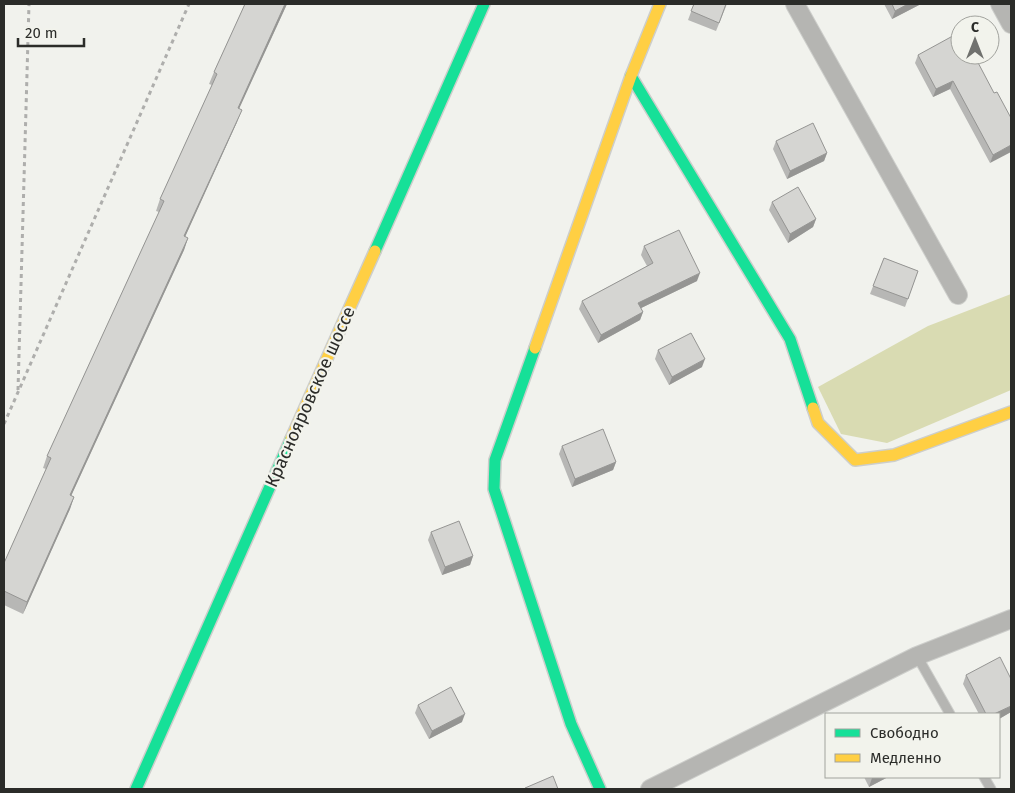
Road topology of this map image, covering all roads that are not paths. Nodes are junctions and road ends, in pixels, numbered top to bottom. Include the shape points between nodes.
1 (484, 4) edge
2 (660, 4) edge
3 (795, 4) edge
4 (1000, 4) edge
5 (1011, 24) edge
6 (631, 76) junction
7 (958, 295) dead end
8 (1011, 412) edge
9 (1011, 619) edge
10 (917, 656) junction
11 (949, 713) edge
12 (985, 778) edge
13 (136, 789) edge
14 (600, 789) edge
15 (650, 789) edge
16 (991, 789) edge

1 - 13 street, Краснояровское шоссе
2 - 6 street
3 - 7 street
4 - 5 street
6 - 8 street via 790,339 818,423 855,460 894,455
6 - 14 street via 495,460 494,489 571,724
9 - 10 street
10 - 11 lane
10 - 15 street
12 - 16 lane

